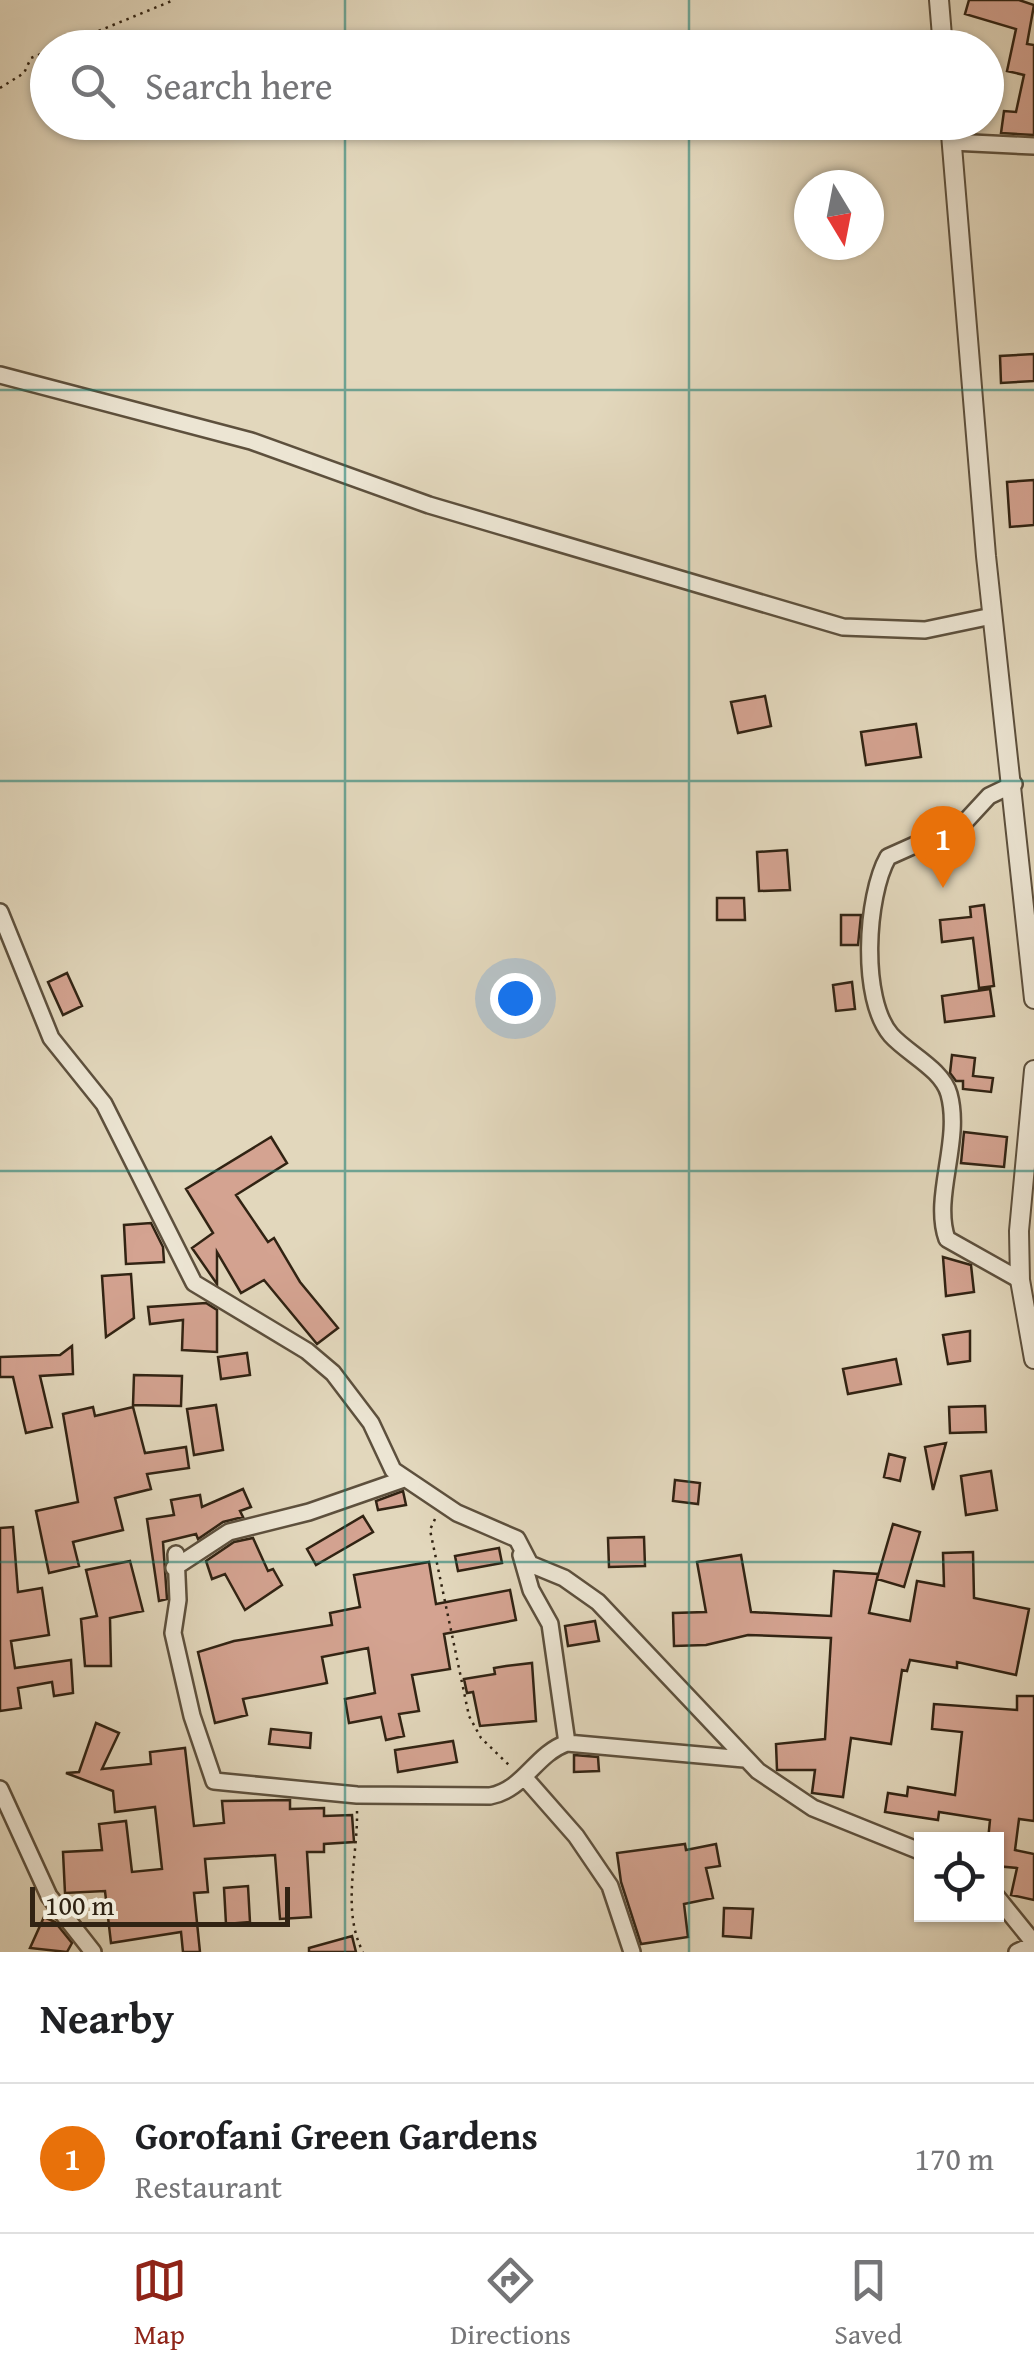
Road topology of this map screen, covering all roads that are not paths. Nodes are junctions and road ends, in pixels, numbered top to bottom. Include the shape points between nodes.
1 (939, 0) edge
2 (942, 30) edge
3 (952, 140) edge
4 (998, 140) edge
5 (1034, 146) edge
6 (0, 375) edge
7 (992, 616) junction
8 (1014, 784) junction
9 (0, 912) edge
10 (1034, 998) edge
11 (1034, 1070) edge
12 (1032, 1116) edge
13 (1020, 1280) junction
14 (1034, 1359) edge
15 (399, 1482) junction
16 (517, 1539) junction
17 (568, 1742) junction
18 (744, 1759) junction
19 (525, 1778) junction
20 (0, 1790) edge
21 (914, 1849) edge
22 (1004, 1906) edge
23 (1034, 1944) edge
24 (94, 1952) edge
25 (632, 1952) edge
26 (1016, 1952) edge

1 - 2 street
3 - 7 street
4 - 5 street
6 - 7 street via 252,441 429,505 843,627 926,630
7 - 8 street
8 - 10 street
8 - 13 street via 989,796 964,823 888,857 870,936 881,1019 948,1092 947,1238
9 - 15 street via 51,1038 104,1104 194,1284 333,1373 356,1400
11 - 12 street
12 - 13 street
13 - 14 street
15 - 16 street
15 - 19 street via 228,1532 175,1561 173,1633 211,1778 357,1794 490,1796
16 - 17 street via 531,1590 550,1624
16 - 18 street via 530,1564 564,1578 624,1624
17 - 18 street
17 - 19 street via 550,1749
18 - 21 street via 814,1808
19 - 25 street via 610,1886
20 - 24 street via 49,1896
22 - 23 street
23 - 26 street

